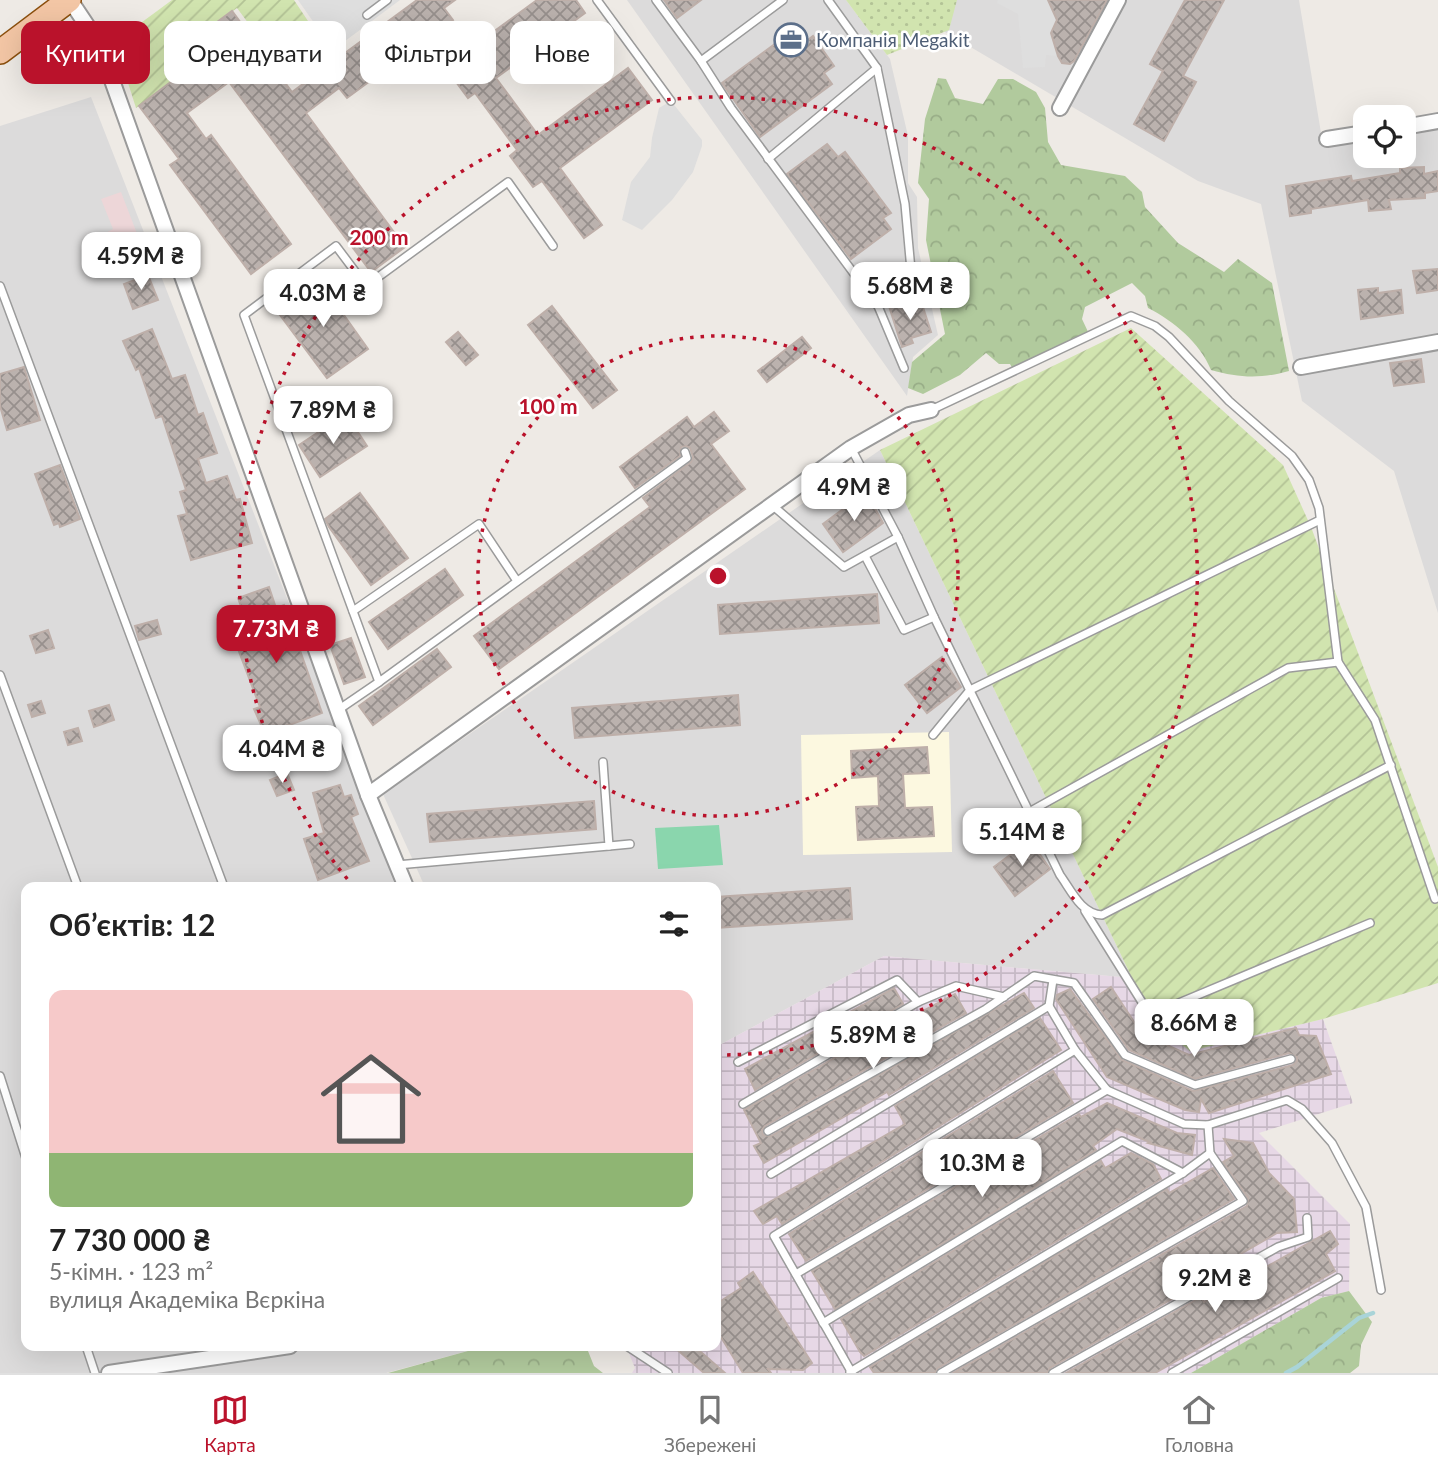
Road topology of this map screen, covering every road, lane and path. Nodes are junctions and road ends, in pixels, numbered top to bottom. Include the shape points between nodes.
1 (69, 0) edge
2 (387, 0) edge
3 (597, 0) edge
4 (656, 0) edge
5 (783, 0) edge
6 (828, 0) edge
7 (1118, 0) edge
8 (367, 15) dead end
9 (0, 52) edge
10 (701, 61) junction
11 (877, 68) junction
12 (671, 101) dead end
13 (1060, 108) dead end
14 (1438, 121) edge
15 (1416, 125) edge
16 (1353, 135) edge
17 (1327, 139) dead end
18 (766, 155) junction
19 (553, 246) dead end
20 (0, 286) edge
21 (878, 306) junction
22 (1438, 342) edge
23 (1301, 367) dead end
24 (904, 368) dead end
25 (931, 410) joint
26 (851, 448) junction
27 (685, 452) dead end
28 (771, 505) junction
29 (1320, 520) junction
30 (898, 537) junction
31 (865, 556) junction
32 (517, 581) junction
33 (353, 611) junction
34 (934, 617) junction
35 (1338, 662) junction
36 (0, 675) edge
37 (379, 682) junction
38 (970, 690) junction
39 (338, 710) junction
40 (933, 736) dead end
41 (603, 762) dead end
42 (1391, 765) junction
43 (368, 794) junction
44 (1029, 812) junction
45 (630, 844) dead end
46 (609, 846) junction
47 (397, 865) junction
48 (76, 882) edge
49 (222, 882) edge
50 (404, 882) edge
51 (1436, 899) dead end
52 (1081, 904) junction
53 (1370, 923) dead end
54 (1053, 980) junction
55 (1004, 997) junction
56 (918, 1002) junction
57 (1049, 1006) junction
58 (1075, 1050) junction
59 (1291, 1059) dead end
60 (738, 1062) dead end
61 (0, 1076) edge
62 (1107, 1090) junction
63 (743, 1104) dead end
64 (1208, 1125) junction
65 (768, 1131) dead end
66 (21, 1142) edge
67 (1210, 1153) junction
68 (1183, 1173) junction
69 (771, 1174) dead end
70 (1307, 1218) dead end
71 (796, 1274) junction
72 (1338, 1278) dead end
73 (1381, 1290) dead end
74 (824, 1322) junction
75 (88, 1351) edge
76 (230, 1351) edge
77 (635, 1351) edge
78 (851, 1372) edge
79 (95, 1373) edge
80 (109, 1373) edge
81 (668, 1373) edge
82 (941, 1373) edge
83 (1053, 1373) edge
84 (1172, 1373) edge

1 - 9 main road
1 - 39 street via 104,58
2 - 8 lane
3 - 12 lane
4 - 10 lane
5 - 10 lane
6 - 11 lane
7 - 13 street
10 - 18 lane
11 - 18 lane
11 - 21 lane via 905,204 912,281
14 - 15 street
16 - 17 street
18 - 21 lane
19 - 33 lane via 508,182 366,286 336,246 244,315
20 - 49 lane
21 - 24 lane
22 - 23 street
25 - 26 street via 909,415
25 - 29 lane via 1131,316 1169,337 1228,401 1292,456 1309,480
26 - 28 street
26 - 30 lane
27 - 32 lane via 687,458
28 - 31 lane via 844,567
28 - 43 street
29 - 35 lane
29 - 38 lane
30 - 31 lane
30 - 34 lane
31 - 34 lane via 904,630
32 - 33 lane via 479,524
32 - 37 lane
33 - 37 lane
34 - 38 lane
35 - 42 lane via 1375,720
35 - 44 lane via 1288,668
36 - 48 lane
37 - 39 lane
38 - 40 lane
38 - 44 lane
39 - 43 street
41 - 46 lane
42 - 51 lane
42 - 52 lane via 1102,915 1090,913
43 - 47 street
44 - 52 lane via 1060,875
45 - 46 lane
46 - 47 lane
47 - 50 street
52 - 53 lane via 1150,1015
54 - 55 lane via 1034,976
54 - 57 lane
54 - 59 lane via 1074,984 1125,1055 1195,1085
55 - 56 lane via 956,986
55 - 65 lane
56 - 60 lane via 897,980
56 - 63 lane
57 - 58 lane
57 - 69 lane
58 - 62 lane
58 - 71 lane via 774,1236
61 - 66 lane
62 - 64 lane via 1184,1124
62 - 71 lane
64 - 67 lane
64 - 73 lane via 1287,1100 1302,1109 1332,1143 1366,1207
67 - 68 lane
67 - 82 lane via 1243,1202
68 - 74 lane via 1122,1141
68 - 78 lane
70 - 83 lane via 1308,1237 1278,1247
71 - 74 lane
72 - 84 lane
74 - 78 lane
75 - 79 lane
76 - 80 street
77 - 81 lane

